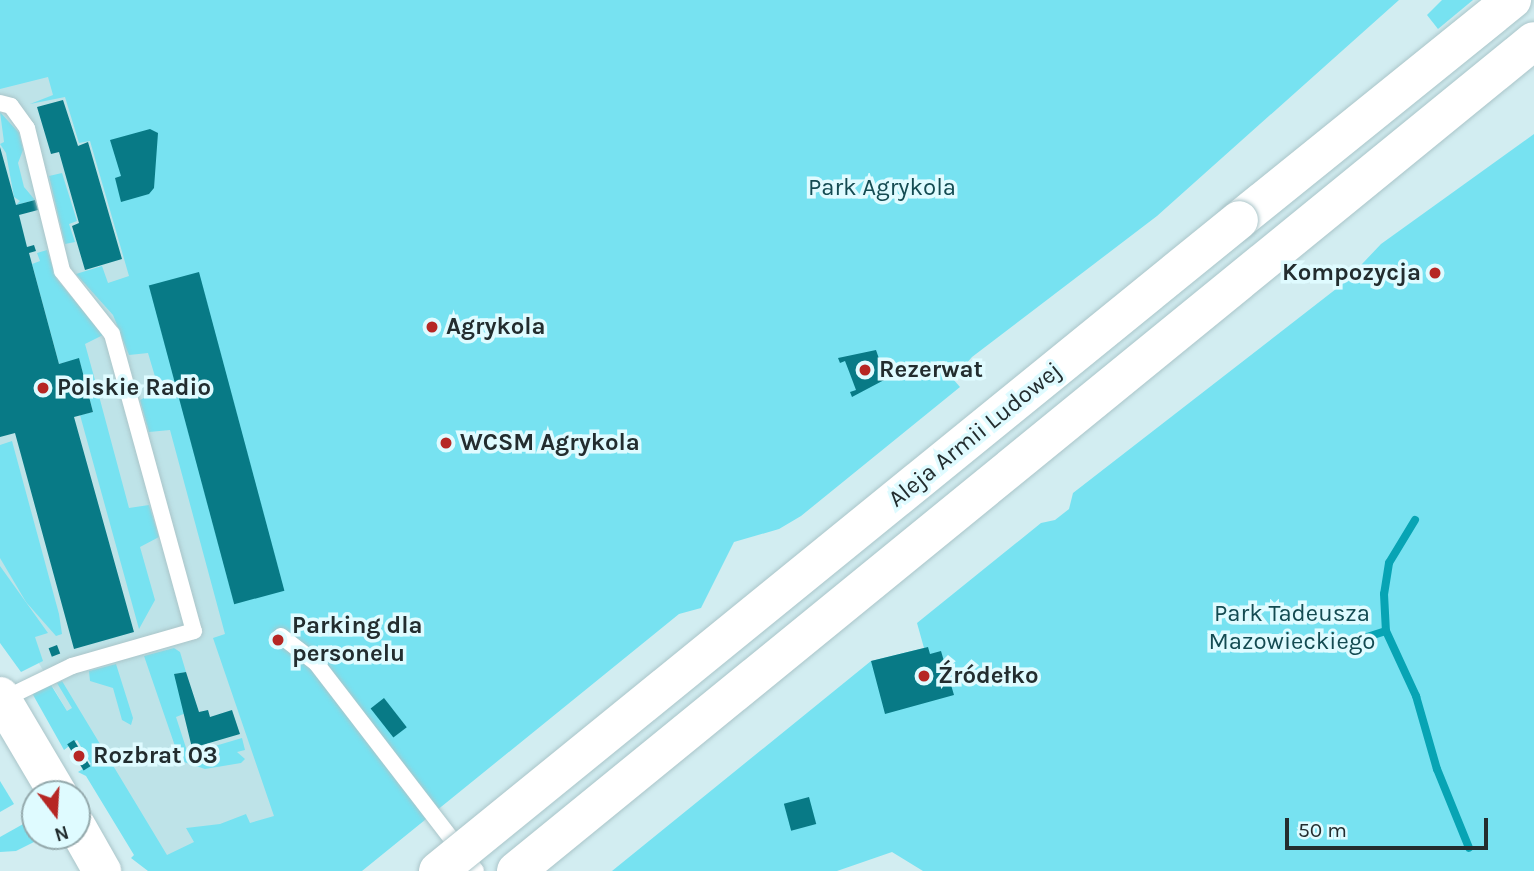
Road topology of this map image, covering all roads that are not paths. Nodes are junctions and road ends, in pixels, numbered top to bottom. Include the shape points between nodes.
1 (1512, 0) edge
2 (1534, 41) edge
3 (0, 103) edge
4 (281, 636) dead end
5 (1, 698) edge
6 (50, 780) edge
7 (90, 850) edge
8 (102, 871) edge
9 (438, 871) edge
10 (476, 871) edge
11 (516, 871) edge

1 - 9 main road, Aleja Armii Ludowej, bridge
2 - 11 main road, Aleja Armii Ludowej
3 - 5 lane via 11,106 27,128 62,271 113,334 194,631 72,666
4 - 10 lane via 316,663
5 - 6 main road
7 - 8 main road

